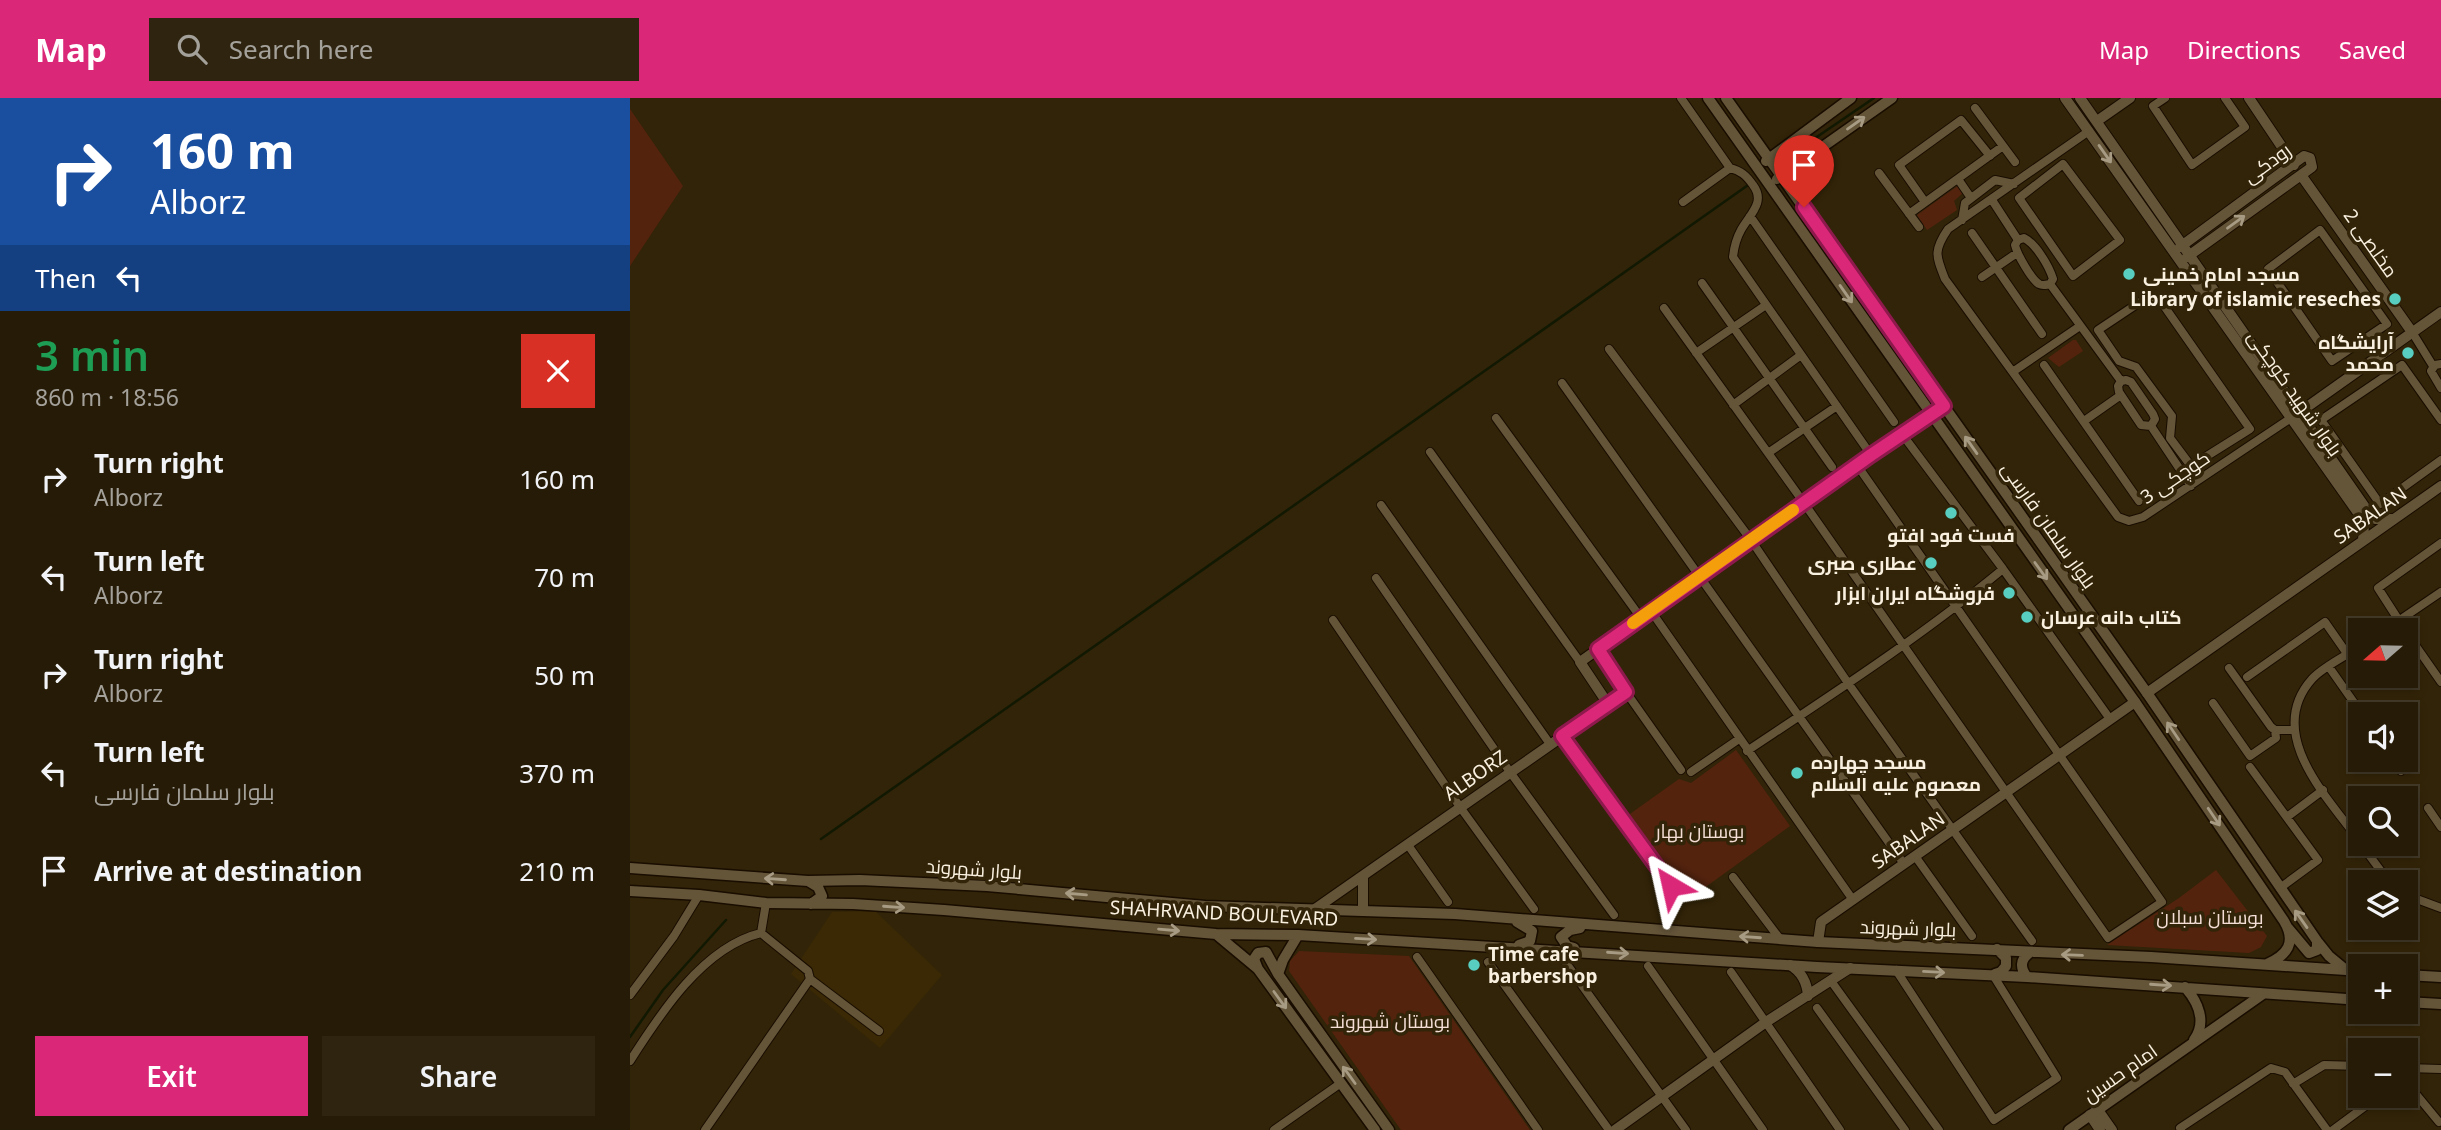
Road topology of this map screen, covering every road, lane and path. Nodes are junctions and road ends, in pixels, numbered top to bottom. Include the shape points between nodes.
1 (1681, 98) edge
2 (1708, 98) edge
3 (1726, 98) edge
4 (1851, 98) edge
5 (1892, 98) edge
6 (2065, 98) edge
7 (2080, 98) edge
8 (2130, 98) edge
9 (2165, 98) edge
10 (2225, 98) edge
11 (2249, 98) edge
12 (1975, 108) dead end
13 (2097, 121) junction
14 (1748, 129) junction
15 (2089, 131) junction
16 (1736, 138) junction
17 (2003, 146) junction
18 (1990, 156) junction
19 (1769, 158) junction
20 (2015, 162) dead end
21 (2294, 165) junction
22 (1730, 168) junction
23 (1757, 168) junction
24 (1880, 173) dead end
25 (2301, 175) junction
26 (1781, 176) junction
27 (1958, 179) junction
28 (2275, 180) junction
29 (2014, 184) junction
30 (1769, 185) junction
31 (2281, 189) junction
32 (1971, 198) junction
33 (1992, 200) junction
34 (1683, 202) dead end
35 (1925, 202) junction
36 (1804, 207) junction
37 (1909, 214) junction
38 (1750, 216) junction
39 (1792, 217) junction
40 (1962, 220) junction
41 (1919, 227) dead end
42 (2171, 228) junction
43 (1972, 233) dead end
44 (2162, 236) junction
45 (2018, 240) junction
46 (2183, 245) junction
47 (2054, 250) junction
48 (2174, 252) junction
49 (2017, 253) junction
50 (2190, 255) junction
51 (2042, 259) junction
52 (2181, 262) junction
53 (2366, 266) junction
54 (1997, 267) junction
55 (2199, 268) junction
56 (2190, 275) junction
57 (2352, 275) junction
58 (1982, 277) dead end
59 (1702, 283) dead end
60 (2050, 284) junction
61 (1766, 305) junction
62 (1664, 308) dead end
63 (2441, 312) edge
64 (2080, 326) junction
65 (1734, 328) junction
66 (2412, 332) junction
67 (2042, 334) dead end
68 (1609, 349) dead end
69 (1696, 353) junction
70 (1801, 355) junction
71 (2045, 365) dead end
72 (2437, 365) edge
73 (2014, 371) junction
74 (1769, 379) junction
75 (2121, 382) junction
76 (1562, 383) dead end
77 (2441, 388) edge
78 (2155, 393) junction
79 (2121, 395) junction
80 (2427, 399) junction
81 (2144, 401) junction
82 (1733, 405) junction
83 (1837, 406) junction
84 (1944, 406) junction
85 (2295, 415) junction
86 (1930, 416) junction
87 (1496, 418) dead end
88 (2441, 420) edge
89 (2084, 421) junction
90 (1894, 422) dead end
91 (2151, 426) junction
92 (1804, 428) junction
93 (1902, 434) junction
94 (1430, 452) dead end
95 (1768, 453) junction
96 (1871, 455) junction
97 (2441, 460) edge
98 (1857, 465) junction
99 (1832, 467) dead end
100 (2191, 486) junction
101 (2441, 486) edge
102 (2139, 501) dead end
103 (1804, 503) junction
104 (1381, 505) dead end
105 (2365, 515) junction
106 (2395, 519) junction
107 (1751, 540) junction
108 (2363, 541) junction
109 (2441, 544) edge
110 (2003, 569) junction
111 (1701, 576) junction
112 (1377, 578) dead end
113 (2441, 592) edge
114 (1956, 607) junction
115 (1651, 611) junction
116 (1641, 618) junction
117 (2397, 618) edge
118 (2403, 618) edge
119 (1333, 620) dead end
120 (1902, 647) junction
121 (2418, 648) edge
122 (1598, 649) junction
123 (2347, 655) joint
124 (1580, 662) junction
125 (2228, 667) dead end
126 (2329, 667) junction
127 (2247, 677) dead end
128 (2441, 682) edge
129 (1847, 683) junction
130 (1626, 692) junction
131 (2147, 693) junction
132 (2135, 702) junction
133 (2354, 702) edge
134 (2213, 703) dead end
135 (1608, 704) junction
136 (1799, 716) junction
137 (2110, 719) junction
138 (2275, 730) junction
139 (2294, 730) junction
140 (1562, 736) junction
141 (1739, 739) junction
142 (1550, 744) junction
143 (1747, 751) junction
144 (2059, 755) junction
145 (2250, 766) dead end
146 (1681, 770) dead end
147 (1510, 772) junction
148 (1691, 772) dead end
149 (2323, 790) junction
150 (2005, 793) junction
151 (1460, 807) junction
152 (2428, 808) dead end
153 (2287, 817) junction
154 (2348, 825) edge
155 (2441, 827) edge
156 (1953, 830) junction
157 (1408, 845) junction
158 (1915, 856) junction
159 (1905, 863) junction
160 (630, 868) edge
161 (1363, 876) junction
162 (1733, 877) dead end
163 (860, 880) junction
164 (808, 881) junction
165 (1671, 886) dead end
166 (2280, 888) junction
167 (630, 891) edge
168 (699, 895) junction
169 (2418, 899) edge
170 (1853, 900) junction
171 (766, 902) junction
172 (1448, 902) dead end
173 (811, 904) junction
174 (853, 904) junction
175 (2441, 908) edge
176 (1315, 909) junction
177 (1534, 909) dead end
178 (1363, 911) junction
179 (1614, 915) dead end
180 (1511, 919) junction
181 (1596, 926) junction
182 (2288, 928) junction
183 (761, 933) junction
184 (1216, 934) junction
185 (1298, 935) junction
186 (1972, 936) dead end
187 (1780, 939) junction
188 (2032, 941) dead end
189 (2317, 941) junction
190 (1818, 942) junction
191 (1510, 947) junction
192 (1997, 949) junction
193 (1587, 951) junction
194 (2029, 953) junction
195 (1417, 957) dead end
196 (1488, 962) dead end
197 (1566, 963) dead end
198 (1789, 965) junction
199 (2266, 965) junction
200 (1648, 966) dead end
201 (1850, 968) junction
202 (1258, 969) junction
203 (2346, 970) joint
204 (1896, 971) junction
205 (1731, 972) dead end
206 (1278, 974) junction
207 (1991, 975) junction
208 (2418, 976) edge
209 (2027, 977) junction
210 (2441, 977) edge
211 (810, 979) junction
212 (1831, 981) junction
213 (2185, 987) junction
214 (2263, 994) junction
215 (630, 995) edge
216 (1808, 996) junction
217 (2348, 999) edge
218 (2418, 1003) edge
219 (2441, 1004) edge
220 (1817, 1008) dead end
221 (1766, 1023) junction
222 (879, 1031) dead end
223 (2190, 1045) junction
224 (1714, 1059) junction
225 (630, 1061) edge
226 (2348, 1066) edge
227 (2418, 1068) edge
228 (2441, 1069) edge
229 (1341, 1083) junction
230 (2293, 1084) junction
231 (1662, 1097) junction
232 (2418, 1097) edge
233 (2363, 1108) edge
234 (2094, 1113) junction
235 (2439, 1122) dead end
236 (705, 1130) edge
237 (1274, 1130) edge
238 (1375, 1130) edge
239 (1389, 1130) edge
240 (1538, 1130) edge
241 (1609, 1130) edge
242 (1615, 1130) edge
243 (1686, 1130) edge
244 (1763, 1130) edge
245 (1840, 1130) edge
246 (1905, 1130) edge
247 (1939, 1130) edge
248 (2069, 1130) edge
249 (2101, 1130) edge
250 (2112, 1130) edge
251 (2181, 1130) edge
252 (2327, 1130) edge
253 (2333, 1130) edge

1 - 22 street
2 - 16 main road, بلوار سلمان فارسی
3 - 14 main road, بلوار سلمان فارسی
4 - 19 main road
26 -> 5 main road
6 - 15 street, بلوار شهید کوچکی
7 - 13 street, بلوار شهید کوچکی
8 - 13 street
9 - 10 street via 2153,106 2192,165 2245,127
11 - 21 street
12 - 17 street
13 - 42 street, بلوار شهید کوچکی
14 - 16 main road
14 - 19 main road, بلوار سلمان فارسی
15 - 29 street
15 -> 44 street, بلوار شهید کوچکی
16 - 23 main road, بلوار سلمان فارسی
17 - 18 street
17 - 20 street
18 - 27 street
18 - 35 street via 1961,120 1951,127 1899,165
19 - 23 main road
19 - 26 main road, بلوار سلمان فارسی
21 - 25 street, رودکی via 2304,156 2311,158 2312,167
21 - 28 street, رودکی
22 - 34 street
22 - 38 street via 1741,171 1758,191 1758,203
23 - 30 main road, بلوار سلمان فارسی
24 - 37 street
25 - 31 street, رودکی
25 - 53 street, مخلصی 2
26 - 30 main road
26 - 36 main road, بلوار سلمان فارسی
27 - 32 street
27 - 35 street
28 - 31 street via 2283,181
28 - 46 street, رودکی
29 - 32 street via 1995,180
29 - 33 street
30 - 39 main road, بلوار سلمان فارسی
50 -> 31 street, رودکی
32 - 40 street via 1965,203
33 - 40 street
33 - 45 street
35 - 37 street
36 - 39 main road
36 - 84 main road, بلوار سلمان فارسی
37 - 41 street
38 - 61 street via 1733,257
38 - 90 street
39 -> 86 main road, بلوار سلمان فارسی
40 - 73 street via 1937,244 1937,260 1945,279
42 - 44 street via 2172,236
42 - 46 street, بلوار شهید کوچکی
43 - 54 street
44 - 48 street, بلوار شهید کوچکی
45 - 49 street
45 - 51 street via 2030,241
46 - 48 street, رودکی
46 - 50 street, بلوار شهید کوچکی
47 - 47 street via 2073,276 2120,240 2063,164 2019,198
47 - 51 street
48 - 52 street, بلوار شهید کوچکی
49 - 54 street
49 - 60 street via 2037,283
50 - 52 street, رودکی
50 - 55 street, بلوار شهید کوچکی
51 - 60 street via 2051,271
52 - 56 street, بلوار شهید کوچکی
53 - 57 street
53 - 66 street, مخلصی 2
54 - 58 street
54 - 67 street
55 - 56 street via 2190,268
55 - 85 street, بلوار شهید کوچکی
56 - 85 street, بلوار شهید کوچکی
57 - 57 street via 2387,324 2332,361 2268,269 2320,230
59 - 65 street
60 - 64 street
61 - 65 street
61 - 70 street
62 - 69 street
63 - 66 street
64 - 73 street
64 - 75 street
65 - 69 street
65 - 74 street
66 - 72 street
66 - 85 street
68 - 107 street
69 - 82 street
70 - 74 street
70 - 83 street
71 - 89 street
72 - 77 street via 2431,373
73 - 100 street, کوچکی 3 via 2118,517 2129,521 2143,517
74 - 82 street
74 - 92 street
75 - 79 street
75 - 81 street via 2131,382
76 - 111 street
77 - 80 street
78 - 78 street via 2172,416 2171,438 2191,466 2250,429 2162,303 2146,298 2098,330 2119,361 2136,367
78 - 81 street
79 - 89 street
79 - 91 street via 2141,425
80 - 88 street
80 - 97 street via 2402,365 2321,420 2379,504
81 - 91 street via 2155,419
82 - 95 street
83 - 92 street
83 - 96 street
84 - 86 street
131 -> 84 main road, بلوار سلمان فارسی
85 - 100 street, کوچکی 3
85 - 105 street, بلوار شهید کوچکی
86 - 93 street
86 -> 132 main road, بلوار سلمان فارسی
87 - 116 street
89 - 102 street
91 - 100 street
92 - 95 street
92 - 99 street
93 - 96 street
93 - 110 street
94 - 124 street
95 - 103 street
96 - 98 street
98 - 103 street
98 - 114 street
101 - 106 street, SABALAN
103 - 107 street
103 - 120 street
104 - 142 street
105 - 106 street
105 - 108 street
106 - 108 street, SABALAN
107 - 111 street
107 - 129 street
108 - 131 street, SABALAN
109 - 117 street via 2378,588
110 - 114 street
110 - 137 street
111 - 115 street
111 - 136 street
112 - 147 street
113 - 118 street
114 - 120 street
114 - 144 street
115 - 116 street
115 - 141 street
116 - 122 street
119 - 151 street
120 - 129 street
120 - 150 street
121 - 128 street
122 - 124 street
122 - 130 street
123 - 126 street
123 - 127 street via 2325,622
124 - 135 street
125 - 138 street
126 - 133 street
126 - 139 street via 2312,679 2299,699
129 - 136 street
129 - 156 street
130 - 135 street, ALBORZ
130 - 146 street
166 -> 131 main road, بلوار سلمان فارسی
132 - 137 street, SABALAN
132 -> 182 main road, بلوار سلمان فارسی
134 - 138 street via 2250,756 2276,738
135 - 140 street, ALBORZ
136 - 143 street
136 - 159 street
137 - 144 street, SABALAN
138 - 139 street
139 - 149 street via 2303,762
140 - 142 street, ALBORZ
140 - 165 street
141 - 143 street
141 - 148 street
142 - 147 street, ALBORZ
143 - 170 street
144 - 150 street, SABALAN
144 - 150 street via 2162,902 2108,939
145 - 153 street
147 - 151 street, ALBORZ
147 - 179 street
149 - 153 street
149 - 154 street
150 - 156 street, SABALAN
151 - 157 street, ALBORZ
151 - 177 street
152 - 155 street
153 - 166 street via 2318,860
156 - 158 street, SABALAN
156 - 188 street
157 - 161 street, ALBORZ
157 - 172 street
158 - 159 street, SABALAN
158 - 186 street
159 - 170 street, SABALAN
164 -> 160 main road, بلوار شهروند
161 - 176 street, ALBORZ
161 - 178 street
162 - 187 street
163 - 164 main road, بلوار شهروند
163 - 174 main road via 843,890 844,900
176 -> 163 main road, بلوار شهروند via 1205,906
164 - 173 main road via 822,896
189 -> 166 main road, بلوار سلمان فارسی
167 - 168 main road, SHAHRVAND BOULEVARD
168 - 171 main road, SHAHRVAND BOULEVARD
168 - 215 street
169 - 175 street
170 - 190 street, SABALAN via 1821,922
171 - 173 main road, SHAHRVAND BOULEVARD
171 - 183 street
173 - 174 main road, SHAHRVAND BOULEVARD
174 -> 184 main road, SHAHRVAND BOULEVARD
176 - 178 main road, SHAHRVAND BOULEVARD
178 - 180 main road, SHAHRVAND BOULEVARD
180 - 181 main road, بلوار شهروند
180 - 191 main road via 1529,928 1532,936 1524,944
187 -> 181 main road, بلوار شهروند
181 - 193 main road via 1570,930 1561,937 1567,946
182 - 189 main road, بلوار سلمان فارسی via 2309,953 2317,950
182 - 199 main road via 2289,945 2283,956
183 - 211 street via 808,971
183 - 225 street via 743,937 686,983
184 - 185 main road, SHAHRVAND BOULEVARD
184 - 202 main road
185 -> 191 main road, SHAHRVAND BOULEVARD
185 - 206 main road
187 - 190 main road, بلوار شهروند
189 - 203 main road, بلوار سلمان فارسی
190 - 192 main road, بلوار شهروند
191 - 193 main road, SHAHRVAND BOULEVARD
192 - 194 main road, بلوار شهروند
192 - 207 main road via 2006,958 2006,966
193 -> 198 main road, SHAHRVAND BOULEVARD
199 -> 194 main road, بلوار شهروند
194 - 209 main road via 2021,965
195 - 240 street
196 - 241 street
197 - 231 street
198 - 201 main road, SHAHRVAND BOULEVARD
198 - 216 street via 1805,981
199 - 203 main road, بلوار شهروند
200 - 224 street
201 - 204 main road
201 - 212 street
202 - 206 main road via 1254,959 1266,952
202 -> 229 main road
204 -> 207 main road
204 - 207 street via 1994,1120 2057,1078
205 - 221 street
239 -> 206 main road
207 - 209 main road
208 - 210 main road
209 -> 213 main road
211 - 222 street
211 - 236 street
212 - 216 street
212 - 247 street
213 - 214 main road
213 - 223 main road via 2197,1004 2201,1025
214 - 217 main road
214 - 223 main road, امام حسین
216 - 221 street
218 - 219 main road
220 - 246 street
221 - 224 street
221 - 245 street
223 - 234 main road, امام حسین
224 - 231 street
224 - 244 street
226 - 230 street via 2324,1065
227 - 228 street
229 - 237 street
229 - 238 main road
230 - 251 street via 2285,1072 2271,1068
230 - 252 street
231 - 242 street
231 - 243 street
232 - 235 street
233 - 253 street
234 - 248 main road, امام حسین
234 - 249 street
234 - 250 street

